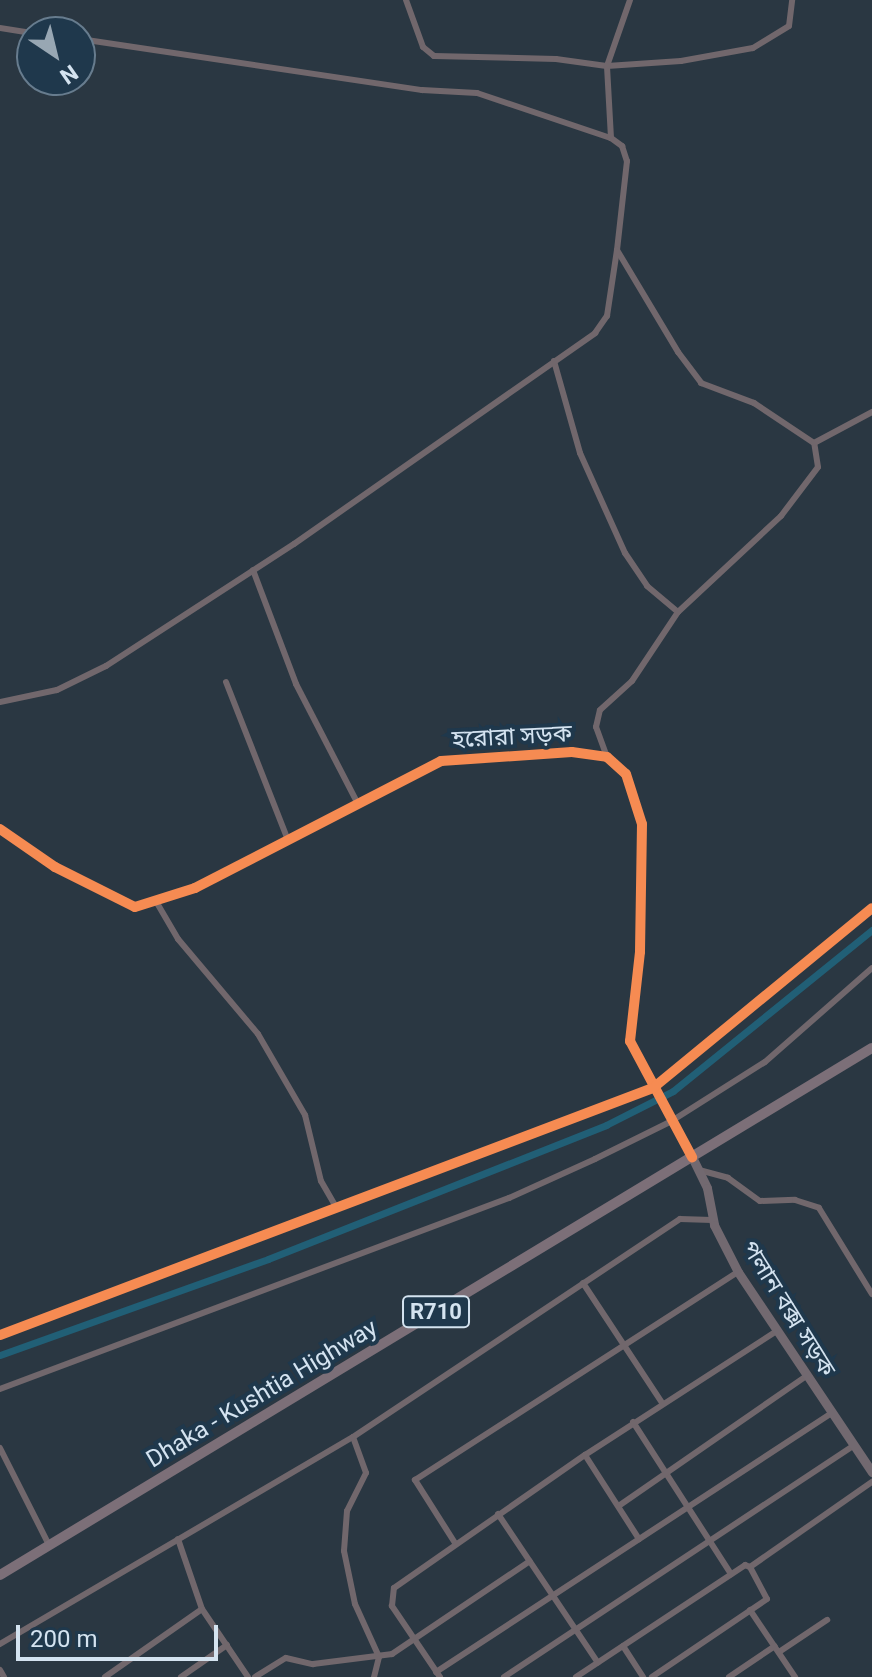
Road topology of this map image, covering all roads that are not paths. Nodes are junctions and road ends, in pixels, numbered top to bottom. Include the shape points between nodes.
1 (630, 0) edge
2 (792, 0) edge
3 (404, 1) edge
4 (96, 41) edge
5 (607, 66) junction
6 (611, 138) junction
7 (617, 250) junction
8 (554, 361) junction
9 (872, 412) edge
10 (814, 443) junction
11 (253, 570) junction
12 (678, 612) junction
13 (226, 682) dead end
14 (0, 702) edge
15 (607, 757) junction
16 (357, 802) junction
17 (1, 828) edge
18 (288, 840) junction
19 (157, 903) junction
20 (872, 908) edge
21 (872, 968) edge
22 (872, 1048) edge
23 (653, 1088) junction
24 (670, 1122) junction
25 (692, 1157) junction
26 (699, 1170) junction
27 (335, 1205) junction
28 (712, 1220) junction
29 (738, 1272) junction
30 (583, 1283) junction
31 (872, 1294) edge
32 (775, 1332) junction
33 (0, 1335) edge
34 (623, 1345) junction
35 (806, 1376) junction
36 (0, 1389) edge
37 (662, 1403) junction
38 (831, 1414) junction
39 (633, 1422) junction
40 (353, 1437) junction
41 (853, 1446) junction
42 (0, 1448) edge
43 (585, 1455) junction
44 (667, 1472) junction
45 (872, 1472) edge
46 (872, 1482) edge
47 (620, 1505) junction
48 (689, 1506) junction
49 (498, 1514) junction
50 (178, 1539) junction
51 (639, 1539) junction
52 (712, 1542) junction
53 (455, 1543) junction
54 (50, 1545) junction
55 (530, 1561) junction
56 (750, 1567) junction
57 (731, 1574) junction
58 (0, 1575) edge
59 (553, 1595) junction
60 (202, 1609) junction
61 (750, 1610) junction
62 (827, 1620) dead end
63 (576, 1630) junction
64 (415, 1640) junction
65 (0, 1644) edge
66 (227, 1645) junction
67 (623, 1646) junction
68 (777, 1649) junction
69 (379, 1657) junction
70 (598, 1663) junction
71 (0, 1670) edge
72 (438, 1674) edge
73 (4, 1677) edge
74 (105, 1677) edge
75 (181, 1677) edge
76 (248, 1677) edge
77 (255, 1677) edge
78 (374, 1677) edge
79 (504, 1677) edge
80 (576, 1677) edge
81 (643, 1677) edge
82 (652, 1677) edge
83 (729, 1677) edge
84 (795, 1677) edge

1 - 5 street
2 - 5 street via 789,26 753,48 681,61
3 - 5 street via 423,47 434,56 556,59
4 - 6 street via 422,90 477,93
5 - 6 street
6 - 7 street via 622,146 627,161
7 - 8 street via 602,327
7 - 10 street via 701,383 754,403
8 - 11 street
8 - 12 street via 577,445 625,553 647,586
9 - 10 street
10 - 12 street via 818,467 781,516
11 - 14 street via 79,681
11 - 16 street via 296,684
12 - 15 street via 653,655 596,716
13 - 18 street
15 - 16 street, হরোরা সড়ক via 572,752 460,757 420,769
15 - 23 street, হরোরা সড়ক via 626,774 642,824 640,952 630,1041
16 - 18 street, হরোরা সড়ক
17 - 19 street, হরোরা সড়ক via 55,867 126,906
18 - 19 street, হরোরা সড়ক
19 - 27 street via 178,939 258,1034 305,1115 318,1173
20 - 23 street
21 - 24 street via 765,1062
22 - 25 main road, Dhaka - Kushtia Highway / R710
23 - 24 street, হরোরা সড়ক
23 - 27 street
24 - 25 street, হরোরা সড়ক
24 - 36 street via 509,1198
25 - 26 main road, পলান বক্স সড়ক
25 - 54 main road, Dhaka - Kushtia Highway / R710
26 - 28 main road, পলান বক্স সড়ক
26 - 31 street via 728,1178 760,1201 795,1200 819,1208
27 - 33 street
28 - 29 main road, পলান বক্স সড়ক
28 - 30 street via 684,1216
29 - 32 main road, পলান বক্স সড়ক
29 - 34 street
30 - 34 street
30 - 40 street
32 - 35 main road, পলান বক্স সড়ক
32 - 37 street
34 - 37 street
34 - 53 street via 415,1480
35 - 38 main road, পলান বক্স সড়ক
35 - 44 street
37 - 39 street
38 - 41 main road, পলান বক্স সড়ক
38 - 48 street
39 - 43 street
39 - 44 street
40 - 50 street
40 - 69 street via 366,1473 347,1511 344,1551 355,1604
41 - 45 main road, পলান বক্স সড়ক
41 - 52 street
42 - 54 street
43 - 47 street
43 - 49 street
44 - 47 street
44 - 48 street
46 - 56 street
47 - 51 street
48 - 51 street
48 - 52 street
49 - 53 street
49 - 55 street
50 - 60 street
50 - 65 street
51 - 59 street
52 - 57 street
52 - 63 street
53 - 64 street via 392,1592 392,1606
54 - 58 main road, Dhaka - Kushtia Highway / R710
55 - 59 street
55 - 64 street
56 - 57 street
56 - 61 street via 769,1596
57 - 67 street
59 - 63 street
59 - 72 street
60 - 66 street
60 - 74 street
61 - 68 street
61 - 82 street
62 - 68 street
63 - 70 street
63 - 79 street
64 - 69 street
64 - 72 street
66 - 75 street
66 - 76 street
67 - 70 street
67 - 81 street
68 - 83 street
68 - 84 street
69 - 77 street via 313,1664 286,1658
69 - 78 street
70 - 80 street
71 - 73 street

